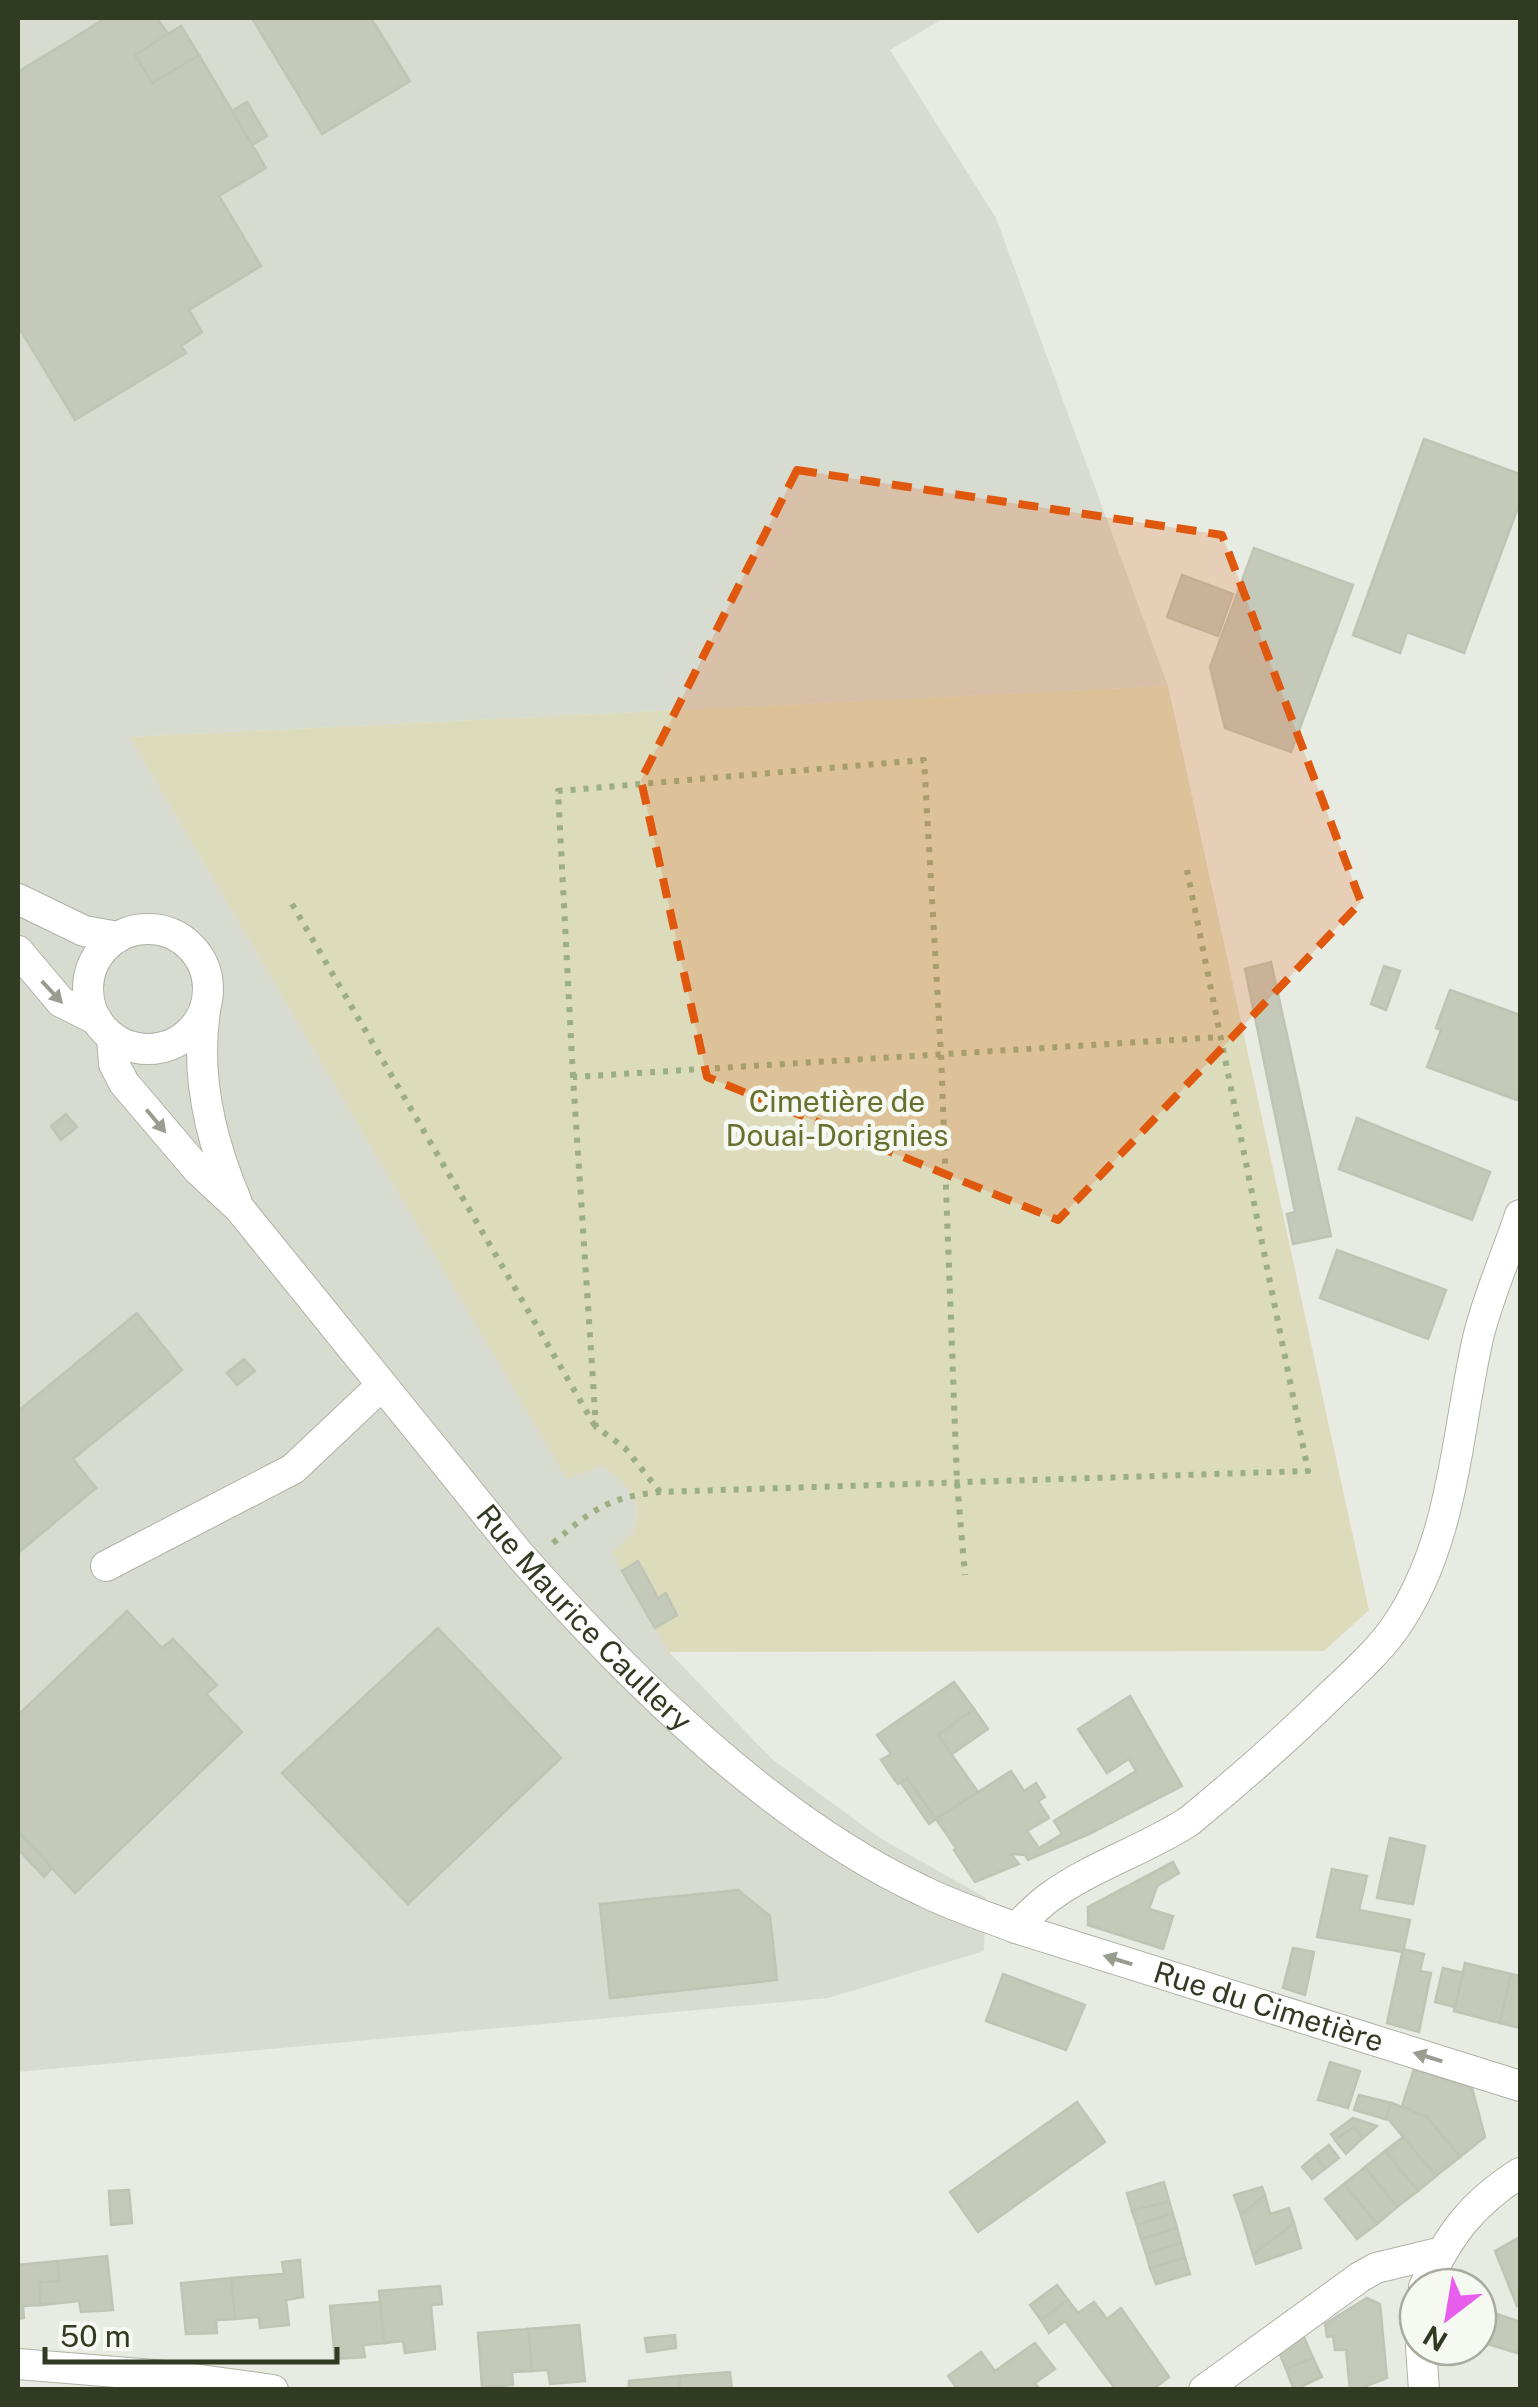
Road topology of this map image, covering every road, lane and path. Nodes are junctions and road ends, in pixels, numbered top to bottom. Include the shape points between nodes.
1 (1187, 870) dead end
2 (27, 904) edge
3 (292, 904) dead end
4 (118, 937) junction
5 (18, 938) edge
6 (18, 951) edge
7 (205, 1010) junction
8 (104, 1029) junction
9 (1220, 1037) junction
10 (940, 1054) junction
11 (573, 1077) junction
12 (239, 1208) junction
13 (1520, 1215) edge
14 (382, 1384) junction
15 (596, 1428) junction
16 (957, 1482) junction
17 (660, 1492) junction
18 (527, 1564) junction
19 (106, 1566) dead end
20 (965, 1575) dead end
21 (1016, 1928) junction
22 (1520, 2086) edge
23 (1520, 2173) edge
24 (1442, 2252) junction
25 (1434, 2267) edge
26 (18, 2364) edge
27 (273, 2390) edge
28 (1204, 2390) edge

1 - 9 path
2 - 4 street, Rue Maurice Caullery via 84,931
2 - 5 street
3 - 15 path
4 - 7 street, Rue Maurice Caullery via 153,929 187,943 206,974
4 - 8 street, Rue Maurice Caullery via 90,974 89,1003
6 -> 8 street via 61,1002
7 - 8 street via 189,1034 156,1049 120,1042
7 - 12 street, Rue Maurice Caullery via 210,1123
8 -> 12 street, Rue Maurice Caullery via 124,1083
9 - 10 path
9 - 16 path via 1308,1471
10 - 11 path
10 - 11 path via 924,760 558,791
10 - 16 path
11 - 15 path
12 - 14 street, Rue Maurice Caullery
13 - 21 street via 1479,1335 1441,1528 1394,1629 1293,1732 1188,1822 1068,1885
14 - 18 street, Rue Maurice Caullery
14 - 19 street via 294,1469
15 - 17 path via 625,1448
16 - 17 path
16 - 20 path
17 - 18 path via 592,1510
18 - 21 street, Rue Maurice Caullery via 660,1699 782,1803 919,1890
22 -> 21 street, Rue du Cimetière
23 - 24 street via 1475,2206
24 - 25 street
24 - 28 street via 1360,2276
26 - 27 street

